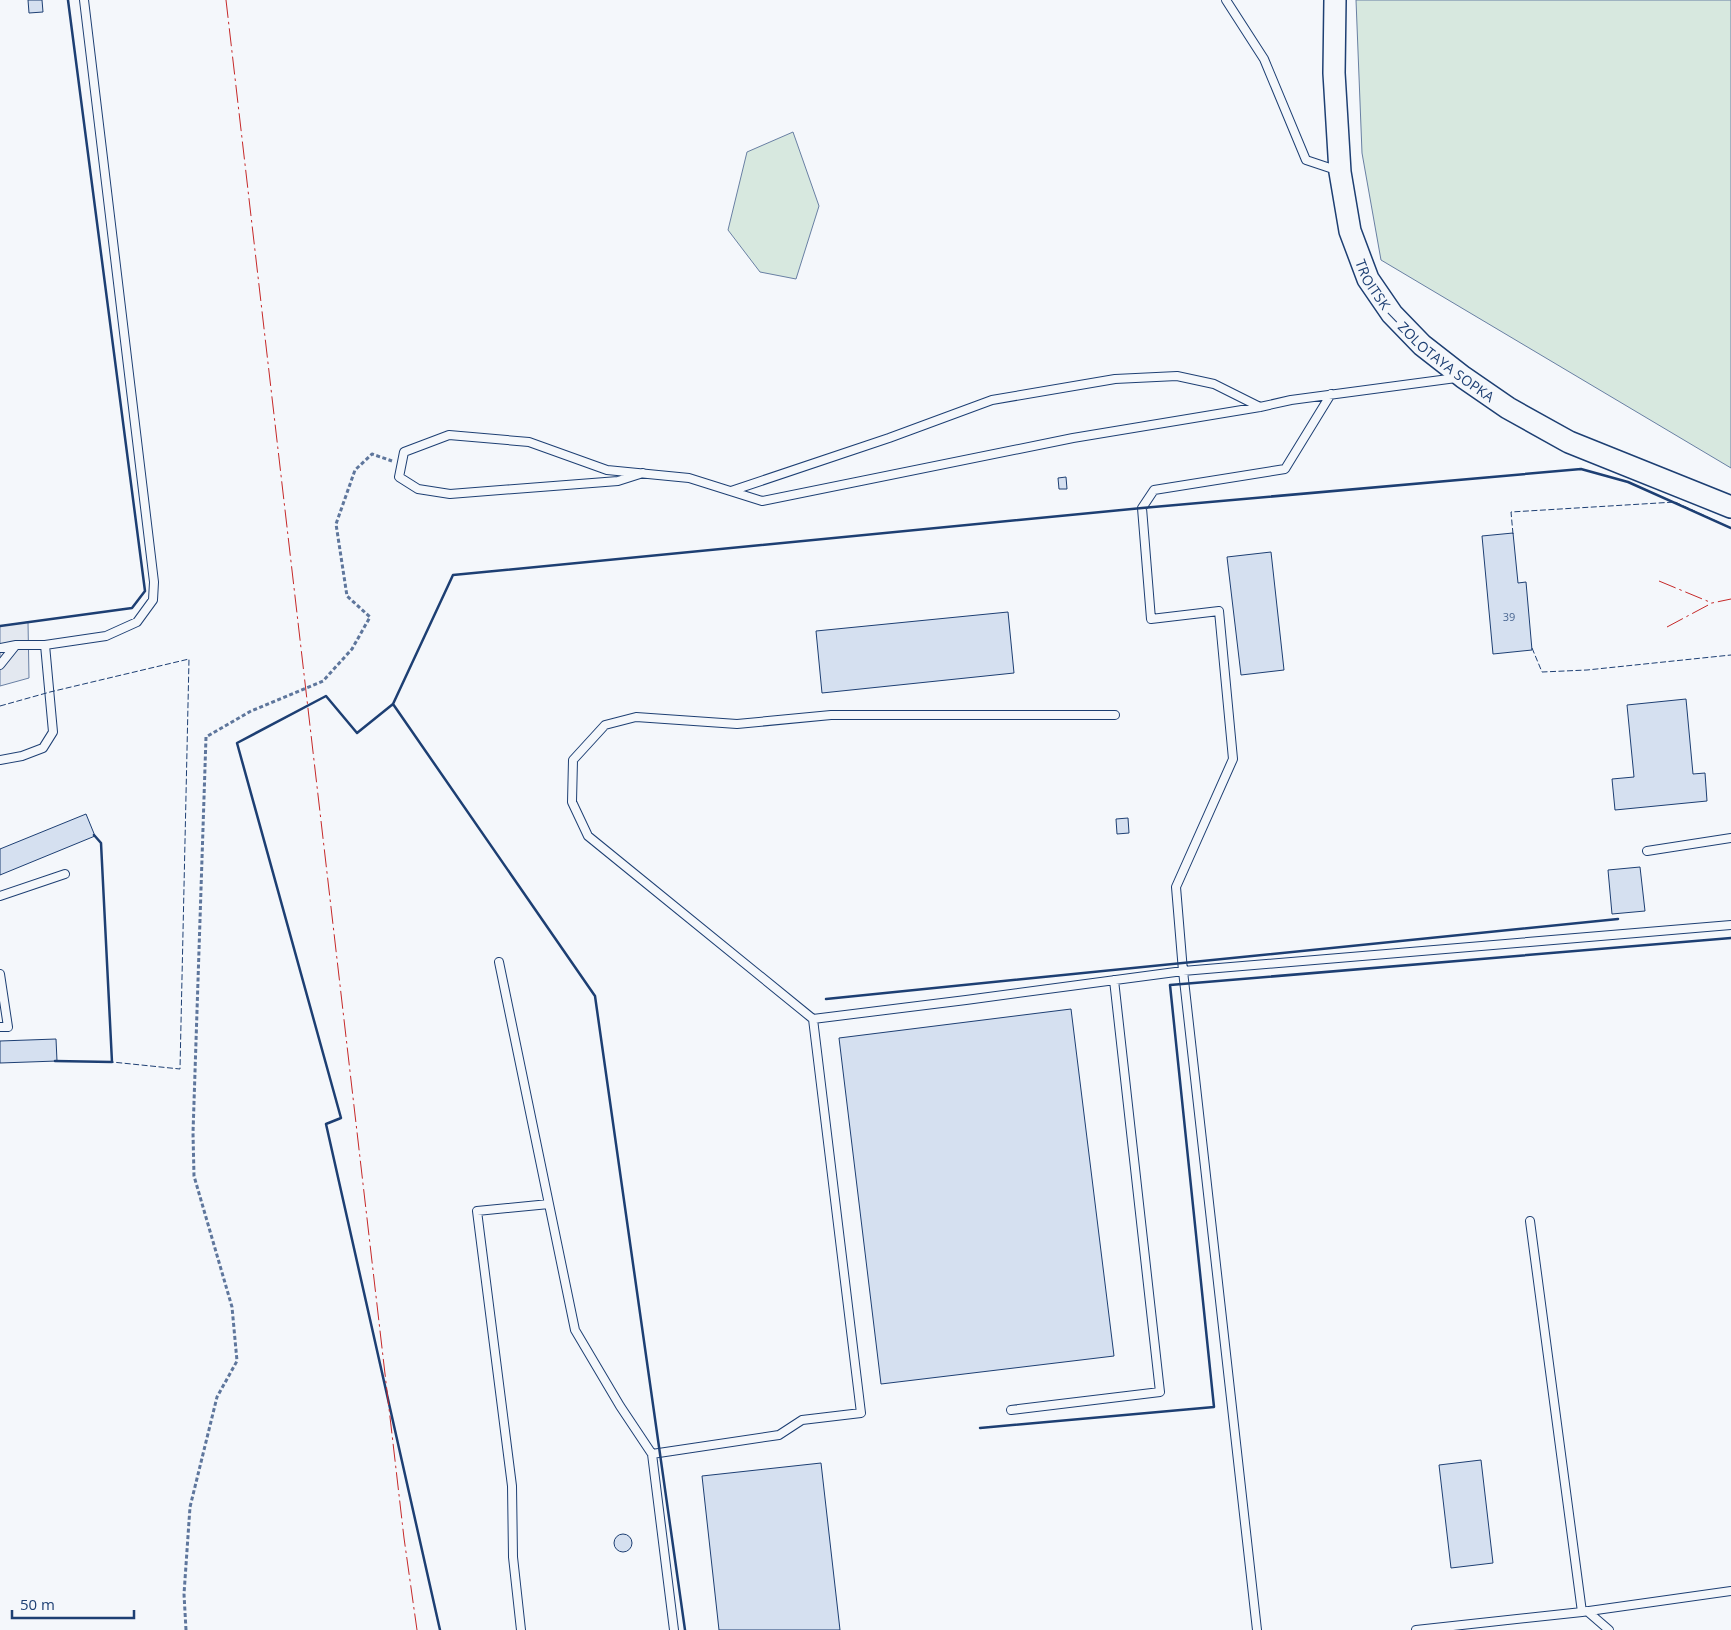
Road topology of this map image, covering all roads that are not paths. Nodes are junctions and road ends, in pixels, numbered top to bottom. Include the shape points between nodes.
1 (84, 0) edge
2 (1226, 0) edge
3 (1335, 0) edge
4 (1340, 172) junction
5 (1463, 377) junction
6 (1331, 394) junction
7 (1260, 407) junction
8 (643, 473) junction
9 (731, 491) junction
10 (1731, 507) edge
11 (45, 645) junction
12 (16, 646) junction
13 (0, 648) edge
14 (0, 665) edge
15 (1116, 715) dead end
16 (0, 760) edge
17 (1731, 838) edge
18 (1646, 851) dead end
19 (65, 874) dead end
20 (0, 896) edge
21 (1731, 925) edge
22 (499, 962) dead end
23 (1183, 971) junction
24 (0, 974) edge
25 (1114, 980) junction
26 (813, 1019) junction
27 (0, 1027) edge
28 (549, 1204) junction
29 (1530, 1221) dead end
30 (1011, 1410) dead end
31 (652, 1454) junction
32 (1731, 1592) edge
33 (1585, 1611) junction
34 (520, 1630) edge
35 (674, 1630) edge
36 (1257, 1630) edge
37 (1416, 1630) edge
38 (1609, 1630) edge

1 - 11 lane via 154,582 153,600 137,622 106,636
2 - 4 lane via 1264,60 1306,160
3 - 4 street, TROITSK — ZOLOTAYA SOPKA via 1334,73
4 - 5 street, TROITSK — ZOLOTAYA SOPKA via 1350,231 1368,279 1392,314 1422,345
5 - 6 lane
5 - 10 street, TROITSK — ZOLOTAYA SOPKA via 1508,408 1569,442
6 - 7 lane
6 - 23 lane via 1285,469 1154,490 1142,508 1151,619 1219,611 1234,759 1176,888
7 - 9 lane via 1073,438 762,501
7 - 9 lane via 1214,384 1177,376 1115,379 992,400
8 - 8 lane via 607,470 529,442 449,435 404,452 399,477 418,490 450,494 618,481
8 - 9 lane via 688,478
11 - 12 lane
11 - 16 lane via 53,732 43,748
12 - 13 lane
12 - 14 lane
15 - 26 lane via 831,715 737,724 636,717 605,725 573,760 572,802 588,836
17 - 18 lane
19 - 20 lane
21 - 23 lane
22 - 28 lane
23 - 25 lane
23 - 36 lane
24 - 27 lane via 8,1027
25 - 26 lane
25 - 30 lane via 1160,1392
26 - 31 lane via 861,1413 802,1420 779,1435
28 - 31 lane via 575,1330
28 - 34 lane via 477,1211 512,1486 513,1557
29 - 33 lane
31 - 35 lane
32 - 33 lane
33 - 37 lane
33 - 38 lane

